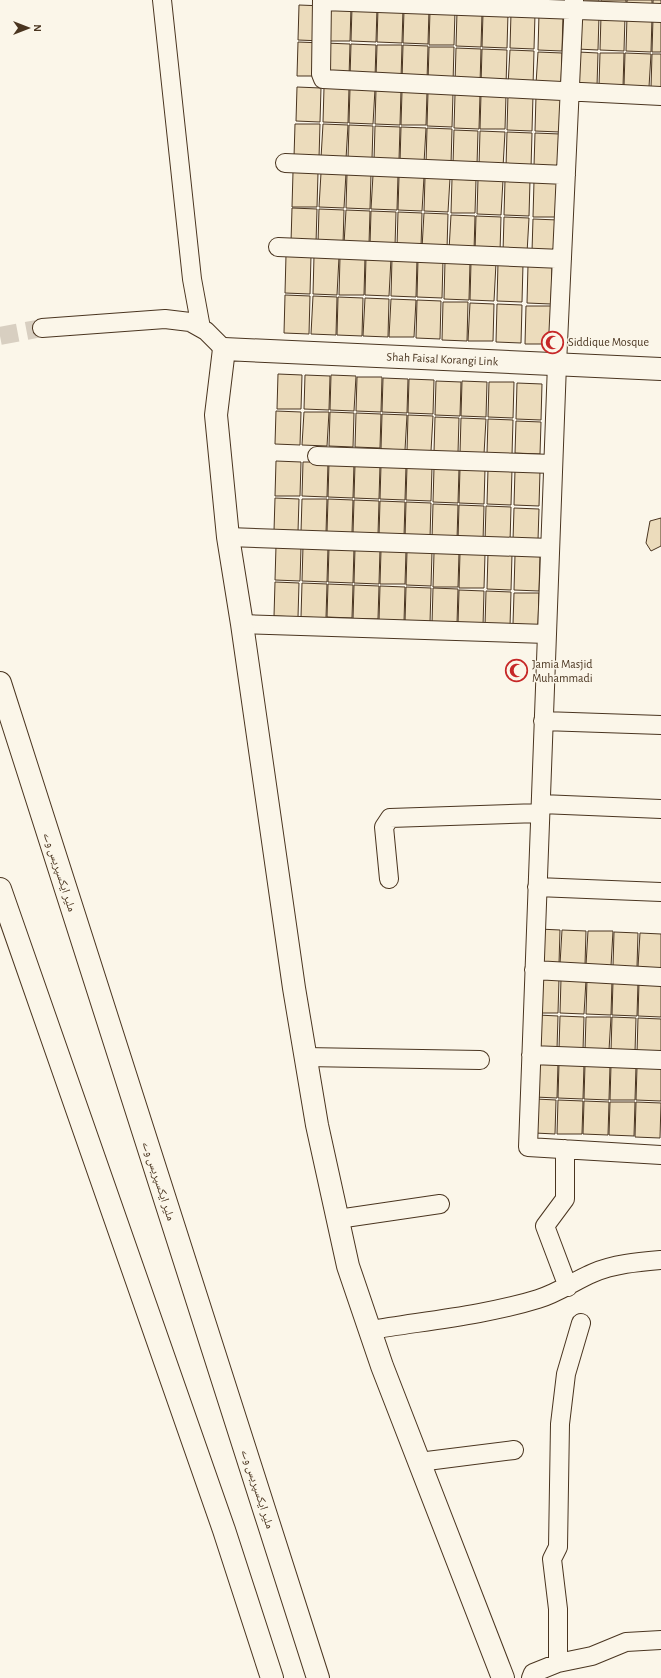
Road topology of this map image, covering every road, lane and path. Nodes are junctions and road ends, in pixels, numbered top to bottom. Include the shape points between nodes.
1 (162, 0) edge
2 (322, 0) edge
3 (574, 5) edge
4 (661, 14) edge
5 (570, 92) junction
6 (661, 96) edge
7 (285, 163) dead end
8 (566, 175) junction
9 (278, 247) dead end
10 (562, 259) junction
11 (42, 328) tunnel mouth
12 (201, 328) junction
13 (224, 349) junction
14 (556, 364) junction
15 (661, 369) edge
16 (317, 456) dead end
17 (553, 464) junction
18 (228, 537) junction
19 (550, 548) junction
20 (242, 624) junction
21 (547, 634) junction
22 (0, 683) edge
23 (543, 721) junction
24 (661, 725) edge
25 (540, 808) junction
26 (661, 808) edge
27 (389, 879) dead end
28 (537, 887) junction
29 (0, 889) edge
30 (661, 892) edge
31 (534, 970) junction
32 (661, 977) edge
33 (531, 1055) junction
34 (306, 1056) junction
35 (480, 1060) dead end
36 (661, 1060) edge
37 (565, 1149) junction
38 (661, 1155) edge
39 (440, 1204) dead end
40 (338, 1219) junction
41 (661, 1260) edge
42 (568, 1286) junction
43 (581, 1323) dead end
44 (371, 1330) junction
45 (514, 1450) dead end
46 (419, 1462) junction
47 (661, 1640) edge
48 (558, 1663) junction
49 (272, 1678) edge
50 (318, 1678) edge
51 (503, 1678) edge
52 (531, 1678) edge

1 - 12 street via 192,279
2 - 3 street
2 - 5 street via 323,79
3 - 4 street
3 - 5 street
5 - 6 street
5 - 8 street
7 - 8 street
8 - 10 street
9 - 10 street
10 - 14 street
11 - 12 street via 165,318 190,322
12 - 13 street
13 - 14 main road, Shah Faisal Korangi Link
13 - 18 main road via 216,415
14 - 15 main road, Shah Faisal Korangi Link
14 - 17 street
16 - 17 street
17 - 19 street
18 - 19 street
18 - 20 main road
19 - 21 street
20 - 21 street
20 - 34 main road
21 - 23 street
22 - 50 main road, ملیر ایکسپریس وے
23 - 24 street
23 - 25 street
25 - 26 street
25 - 27 street via 390,818 384,827
25 - 28 street
28 - 30 street
28 - 31 street
29 - 49 main road via 224,1530
31 - 32 street
31 - 33 street
33 - 36 street
33 - 37 street via 528,1147
34 - 35 street
34 - 40 main road via 317,1125
37 - 38 street
37 - 42 street via 565,1199 545,1226
39 - 40 street
40 - 44 main road via 348,1266
41 - 42 street via 619,1265 593,1273
42 - 44 street via 538,1299 500,1308
43 - 48 street via 566,1374 560,1424 558,1548 552,1559 558,1609
44 - 46 main road
45 - 46 street
46 - 51 main road
47 - 48 street via 626,1642 592,1656
48 - 52 street via 533,1673

